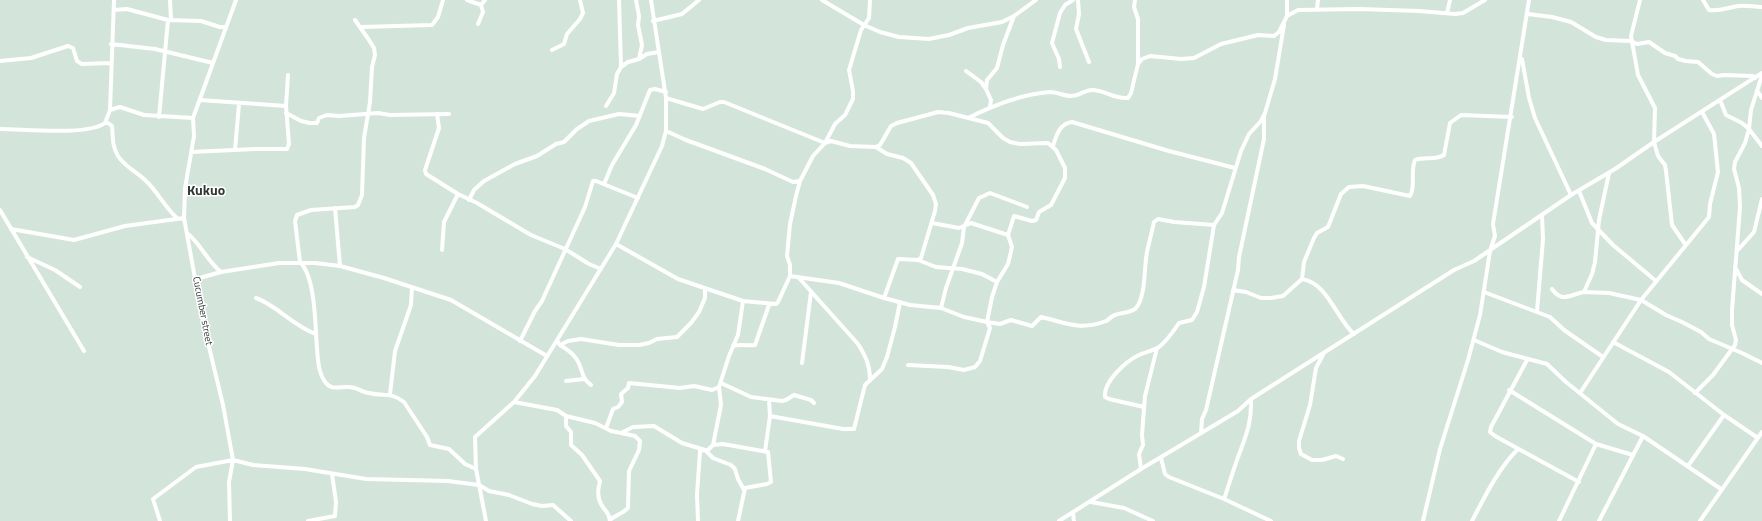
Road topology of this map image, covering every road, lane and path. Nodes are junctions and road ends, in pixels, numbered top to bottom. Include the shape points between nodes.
1 (114, 0) edge
2 (170, 0) edge
3 (236, 0) edge
4 (443, 0) edge
5 (467, 0) edge
6 (485, 0) edge
7 (580, 0) edge
8 (618, 0) edge
9 (636, 0) edge
10 (651, 0) edge
11 (699, 0) edge
12 (822, 0) edge
13 (870, 0) edge
14 (1036, 0) edge
15 (1073, 0) edge
16 (1078, 0) edge
17 (1135, 0) edge
18 (1287, 0) edge
19 (1318, 0) edge
20 (1450, 0) edge
21 (1485, 0) edge
22 (1529, 0) edge
23 (1640, 0) edge
24 (1703, 0) edge
25 (481, 5) junction
26 (1762, 7) edge
27 (1317, 9) junction
28 (114, 10) junction
29 (1447, 13) junction
30 (1528, 14) junction
31 (1014, 16) junction
32 (1287, 16) junction
33 (169, 20) junction
34 (355, 20) dead end
35 (653, 20) junction
36 (1285, 22) junction
37 (478, 24) dead end
38 (864, 25) junction
39 (226, 27) junction
40 (361, 27) junction
41 (1631, 41) junction
42 (111, 44) junction
43 (552, 50) dead end
44 (164, 52) junction
45 (659, 52) junction
46 (1521, 55) junction
47 (639, 60) junction
48 (0, 61) edge
49 (1089, 62) dead end
50 (111, 63) junction
51 (213, 64) junction
52 (1138, 64) junction
53 (621, 67) junction
54 (1060, 67) dead end
55 (966, 71) dead end
56 (1762, 74) edge
57 (288, 75) dead end
58 (1755, 78) junction
59 (986, 89) junction
60 (666, 92) junction
61 (1758, 92) junction
62 (666, 98) junction
63 (1762, 98) edge
64 (200, 100) junction
65 (1720, 100) junction
66 (239, 104) junction
67 (286, 106) junction
68 (606, 106) dead end
69 (990, 107) junction
70 (110, 110) junction
71 (1702, 112) junction
72 (286, 113) junction
73 (1264, 113) junction
74 (368, 114) junction
75 (437, 114) junction
76 (449, 114) dead end
77 (640, 116) junction
78 (159, 117) junction
79 (1512, 117) junction
80 (193, 118) junction
81 (968, 118) junction
82 (105, 123) junction
83 (0, 129) edge
84 (1749, 129) junction
85 (666, 131) junction
86 (1654, 142) junction
87 (825, 143) junction
88 (1053, 146) junction
89 (1762, 146) edge
90 (876, 148) junction
91 (235, 150) junction
92 (191, 152) junction
93 (1235, 168) junction
94 (1609, 173) junction
95 (800, 181) junction
96 (604, 184) junction
97 (1579, 191) junction
98 (458, 194) junction
99 (1571, 195) junction
100 (638, 198) junction
101 (1762, 199) edge
102 (469, 200) junction
103 (1027, 207) dead end
104 (335, 208) junction
105 (0, 210) edge
106 (1542, 215) junction
107 (178, 218) junction
108 (184, 218) junction
109 (932, 223) junction
110 (1214, 225) junction
111 (964, 227) junction
112 (11, 229) junction
113 (1598, 229) junction
114 (186, 233) junction
115 (1008, 235) junction
116 (616, 244) junction
117 (1685, 244) junction
118 (565, 249) junction
119 (442, 250) dead end
120 (1490, 251) junction
121 (1736, 251) junction
122 (27, 257) junction
123 (918, 260) junction
124 (300, 262) junction
125 (340, 266) junction
126 (1735, 266) junction
127 (952, 268) junction
128 (601, 269) junction
129 (221, 272) junction
130 (790, 276) junction
131 (798, 278) junction
132 (196, 279) junction
133 (1302, 279) junction
134 (1656, 280) junction
135 (997, 282) junction
136 (80, 287) dead end
137 (412, 287) junction
138 (705, 289) junction
139 (1552, 289) dead end
140 (1233, 290) junction
141 (811, 292) junction
142 (1484, 292) junction
143 (1584, 292) junction
144 (1762, 294) edge
145 (256, 298) dead end
146 (884, 298) junction
147 (1641, 300) junction
148 (743, 301) junction
149 (900, 302) junction
150 (769, 304) junction
151 (941, 308) junction
152 (1538, 311) junction
153 (987, 322) junction
154 (316, 334) junction
155 (1354, 334) junction
156 (1474, 340) junction
157 (520, 341) junction
158 (557, 341) junction
159 (1613, 342) junction
160 (560, 344) junction
161 (733, 346) junction
162 (1157, 348) junction
163 (1733, 349) junction
164 (84, 351) dead end
165 (1324, 353) junction
166 (547, 356) junction
167 (1603, 357) junction
168 (1527, 360) junction
169 (802, 364) dead end
170 (1762, 364) edge
171 (908, 365) dead end
172 (870, 378) junction
173 (584, 379) junction
174 (566, 381) dead end
175 (591, 385) dead end
176 (720, 385) junction
177 (1509, 390) junction
178 (1580, 393) junction
179 (1695, 393) junction
180 (390, 394) junction
181 (1251, 399) junction
182 (769, 400) junction
183 (514, 402) junction
184 (814, 403) dead end
185 (1144, 407) junction
186 (1724, 415) junction
187 (566, 416) junction
188 (770, 416) junction
189 (606, 428) junction
190 (1762, 432) edge
191 (621, 433) junction
192 (1201, 433) junction
193 (1643, 436) junction
194 (1758, 438) junction
195 (1596, 444) junction
196 (713, 445) junction
197 (1518, 449) junction
198 (705, 450) junction
199 (766, 451) junction
200 (1633, 455) junction
201 (1161, 458) junction
202 (1343, 459) dead end
203 (232, 460) junction
204 (1688, 466) junction
205 (476, 469) junction
206 (1141, 469) junction
207 (332, 474) junction
208 (1579, 482) junction
209 (479, 485) junction
210 (1721, 489) junction
211 (744, 490) junction
212 (1224, 500) junction
213 (1091, 502) junction
214 (1073, 513) junction
215 (230, 519) edge
216 (610, 520) edge
217 (160, 521) edge
218 (226, 521) edge
219 (308, 521) edge
220 (486, 521) edge
221 (571, 521) edge
222 (698, 521) edge
223 (738, 521) edge
224 (1059, 521) edge
225 (1074, 521) edge
226 (1153, 521) edge
227 (1271, 521) edge
228 (1423, 521) edge
229 (1472, 521) edge
230 (1559, 521) edge
231 (1599, 521) edge
232 (1700, 521) edge

1 - 28 street
2 - 33 street
3 - 39 street
4 - 40 street via 438,17 432,25
5 - 25 street
6 - 25 street
7 - 43 street via 583,13 580,20 568,34 564,44
8 - 53 street
9 - 47 street via 642,45
10 - 35 street
11 - 35 street via 682,14
12 - 38 street
13 - 38 street via 869,18
14 - 31 street
15 - 54 street via 1065,5 1060,13 1052,43
16 - 49 street via 1076,29
17 - 52 street via 1134,7 1138,19
18 - 32 street
19 - 27 street
20 - 29 street
21 - 29 street via 1463,13
22 - 30 street
23 - 41 street via 1632,27
24 - 26 street via 1709,10 1714,11 1739,6
25 - 37 street via 483,12
27 - 29 street via 1419,10
27 - 32 street via 1298,10
28 - 33 street via 139,11
28 - 42 street
30 - 41 street via 1571,22 1606,40
30 - 46 street
31 - 38 street via 998,23 929,39 892,35
31 - 59 street via 997,68 987,80
32 - 36 street
33 - 39 street via 201,21
33 - 44 street
34 - 40 street
35 - 45 street
36 - 52 street via 1274,36 1258,35 1221,44 1194,58 1150,56
36 - 73 street via 1276,73
38 - 87 street via 849,70 854,91 853,99
39 - 51 street
40 - 74 street via 374,48 375,55
41 - 58 street via 1636,44 1649,42 1678,59 1698,62 1717,76
41 - 86 street via 1638,75 1655,108
42 - 44 street
42 - 50 street
44 - 51 street
44 - 78 street
45 - 47 street via 647,54
45 - 60 street
46 - 79 street
46 - 99 street via 1535,118
47 - 53 street via 628,62
48 - 50 street via 31,58 68,46 72,48 77,61 82,64
50 - 70 street
51 - 64 street
52 - 69 street via 1128,98 1120,98 1098,90 1072,96 1050,92 1014,98
53 - 68 street via 617,74 614,93
55 - 59 street
56 - 58 street
56 - 61 street
57 - 67 street
58 - 65 street
59 - 69 street via 990,96
60 - 62 street
60 - 77 street via 651,89
61 - 63 street
61 - 84 street via 1751,110
62 - 85 street
62 - 87 street via 703,109 724,102
64 - 66 street
64 - 80 street
65 - 71 street
65 - 84 street via 1726,115
66 - 67 street
66 - 91 street
67 - 72 street
69 - 81 street
70 - 78 street via 120,107
70 - 82 street
71 - 86 street
71 - 117 street via 1714,134 1718,172 1709,217
72 - 74 street via 310,123 317,123 319,118 326,115
72 - 91 street via 289,144 286,150
73 - 93 street via 1261,121 1249,134
73 - 140 street via 1264,139
74 - 75 street
74 - 104 street via 364,138 362,195 357,206
75 - 76 street
75 - 98 street via 439,128 425,170 426,174
77 - 96 street
77 - 102 street via 619,114 588,121 564,142 484,181 474,190
78 - 80 street
79 - 120 street
79 - 133 street via 1461,115 1455,118 1450,123 1444,155 1439,158 1415,160 1410,196 1362,186 1349,187 1341,194 1328,227 1317,233 1314,238 1304,262
80 - 92 street, Cucumber street via 194,136
81 - 88 street via 988,123 1010,142 1048,143
81 - 90 street via 938,112 897,123 891,126
82 - 83 street via 97,128 81,129
82 - 107 street via 112,126 114,148 119,157 146,181
84 - 89 street
84 - 121 street via 1734,169 1740,198
85 - 95 street via 787,180
85 - 100 street via 659,155
86 - 94 street
86 - 117 street via 1658,156 1665,165 1672,225
87 - 90 street via 836,141 850,146
87 - 95 street via 813,156
88 - 93 street via 1060,129 1068,122 1072,122
88 - 115 street via 1065,168 1065,178 1059,191 1051,205 1039,212 1036,220 1014,216
90 - 109 street via 903,158 922,176 936,204
91 - 92 street
92 - 108 street, Cucumber street via 185,188
93 - 110 street via 1222,213
94 - 97 street
94 - 113 street
95 - 130 street via 788,240
96 - 100 street
96 - 118 street via 593,181 585,207
97 - 99 street
97 - 113 street via 1592,223
98 - 102 street
98 - 119 street via 444,222
99 - 106 street
100 - 116 street
101 - 121 street via 1754,232
102 - 118 street via 530,235
103 - 111 street via 990,193 979,198
104 - 124 street via 306,210 297,215 295,221
104 - 125 street
105 - 112 street
106 - 120 street
106 - 152 street
107 - 108 street
107 - 112 street via 114,228 74,240
108 - 114 street, Cucumber street
109 - 111 street
109 - 123 street via 928,229 921,258
110 - 153 street via 1158,219 1154,222 1147,250 1144,285 1136,308 1113,316 1108,321 1084,327 1041,317 1032,326 1011,320 1000,324
110 - 162 street via 1204,287 1197,312 1192,320 1179,323 1168,340
111 - 115 street via 972,223
111 - 127 street via 962,243
112 - 122 street
113 - 134 street via 1613,245
113 - 143 street via 1595,262
114 - 129 street via 197,242 210,263
114 - 132 street, Cucumber street
115 - 135 street via 1012,247
116 - 128 street
116 - 138 street via 678,279
117 - 134 street
118 - 128 street
118 - 157 street via 542,301
120 - 142 street
120 - 155 street via 1454,270
121 - 126 street
122 - 136 street via 55,270
122 - 164 street
123 - 127 street via 936,267
123 - 146 street via 898,259
124 - 125 street
124 - 129 street
124 - 154 street via 305,267 311,285
125 - 137 street
126 - 144 street via 1742,280
126 - 163 street via 1732,324 1736,340
127 - 135 street via 982,274
127 - 151 street
128 - 158 street
129 - 132 street
130 - 131 street
130 - 150 street via 778,302
131 - 141 street
131 - 146 street via 839,283
132 - 203 street, Cucumber street
133 - 140 street via 1282,296 1271,298 1261,298
133 - 155 street via 1314,284 1324,293 1337,308 1347,328
134 - 147 street
135 - 153 street
137 - 157 street via 451,300
137 - 180 street via 411,305 395,351
138 - 148 street
138 - 160 street via 705,298 699,312 677,337 657,339 639,345 619,345 581,339
139 - 143 street via 1562,298
140 - 192 street via 1202,419
141 - 169 street
141 - 172 street via 858,344 870,369
142 - 152 street
142 - 156 street
143 - 147 street via 1609,293
145 - 154 street via 270,304 301,328
146 - 149 street
147 - 159 street
147 - 163 street via 1701,332 1709,339
148 - 150 street
148 - 161 street via 738,334
149 - 151 street
149 - 172 street via 887,357 882,369
150 - 161 street via 755,345
151 - 153 street
152 - 167 street via 1550,317 1570,335
153 - 171 street via 990,328 985,348 975,367 964,370
154 - 180 street via 319,371 327,385 337,388 350,387 372,394
155 - 165 street
156 - 168 street
156 - 228 street via 1440,449
157 - 166 street
158 - 160 street
158 - 166 street
159 - 167 street
159 - 179 street via 1669,372
160 - 173 street via 576,357
161 - 176 street
162 - 185 street
162 - 185 street via 1140,354 1127,363 1110,380 1105,393 1105,397 1109,399
163 - 170 street
163 - 179 street
165 - 181 street
165 - 202 street via 1316,368 1299,448 1301,454 1312,460 1336,456
166 - 183 street
167 - 178 street
168 - 177 street
168 - 178 street via 1547,364
172 - 188 street via 865,384 854,429
173 - 174 street
173 - 175 street
176 - 182 street via 751,397
176 - 189 street via 712,390 694,386 680,388 629,384 621,394 622,402 613,409
176 - 196 street via 721,405
177 - 195 street
177 - 197 street via 1490,432
178 - 193 street via 1618,424
179 - 186 street
180 - 205 street via 404,402 430,445 449,449 465,464
181 - 192 street via 1238,411
181 - 212 street via 1247,435
182 - 184 street via 786,400 794,395
182 - 188 street
183 - 187 street via 557,410
183 - 205 street via 475,437
185 - 206 street via 1143,445 1139,454
186 - 194 street
186 - 204 street
187 - 189 street
187 - 216 street via 571,445 582,455 600,482 599,498
188 - 199 street
189 - 191 street
190 - 194 street
191 - 198 street via 633,427 654,426 682,443
191 - 216 street via 635,436 640,441 639,450 629,471 628,508
192 - 201 street
193 - 200 street
193 - 204 street
194 - 210 street
195 - 200 street
195 - 208 street
196 - 198 street
196 - 199 street via 723,444
197 - 208 street
197 - 229 street via 1507,460
198 - 211 street via 714,458 731,464
198 - 222 street via 700,451
199 - 211 street via 770,455 771,482 747,486
200 - 231 street
201 - 206 street
201 - 212 street via 1165,474 1169,477
203 - 207 street via 253,465
203 - 215 street, Cucumber street via 229,482
203 - 217 street via 196,467 153,499
204 - 210 street
205 - 209 street
206 - 213 street
207 - 209 street via 366,479 429,480
207 - 219 street via 335,516
208 - 230 street
209 - 220 street
209 - 221 street via 489,491 532,504 553,505
210 - 232 street
211 - 223 street
212 - 227 street
213 - 214 street
213 - 226 street via 1124,508
214 - 224 street
214 - 225 street
215 - 218 street

